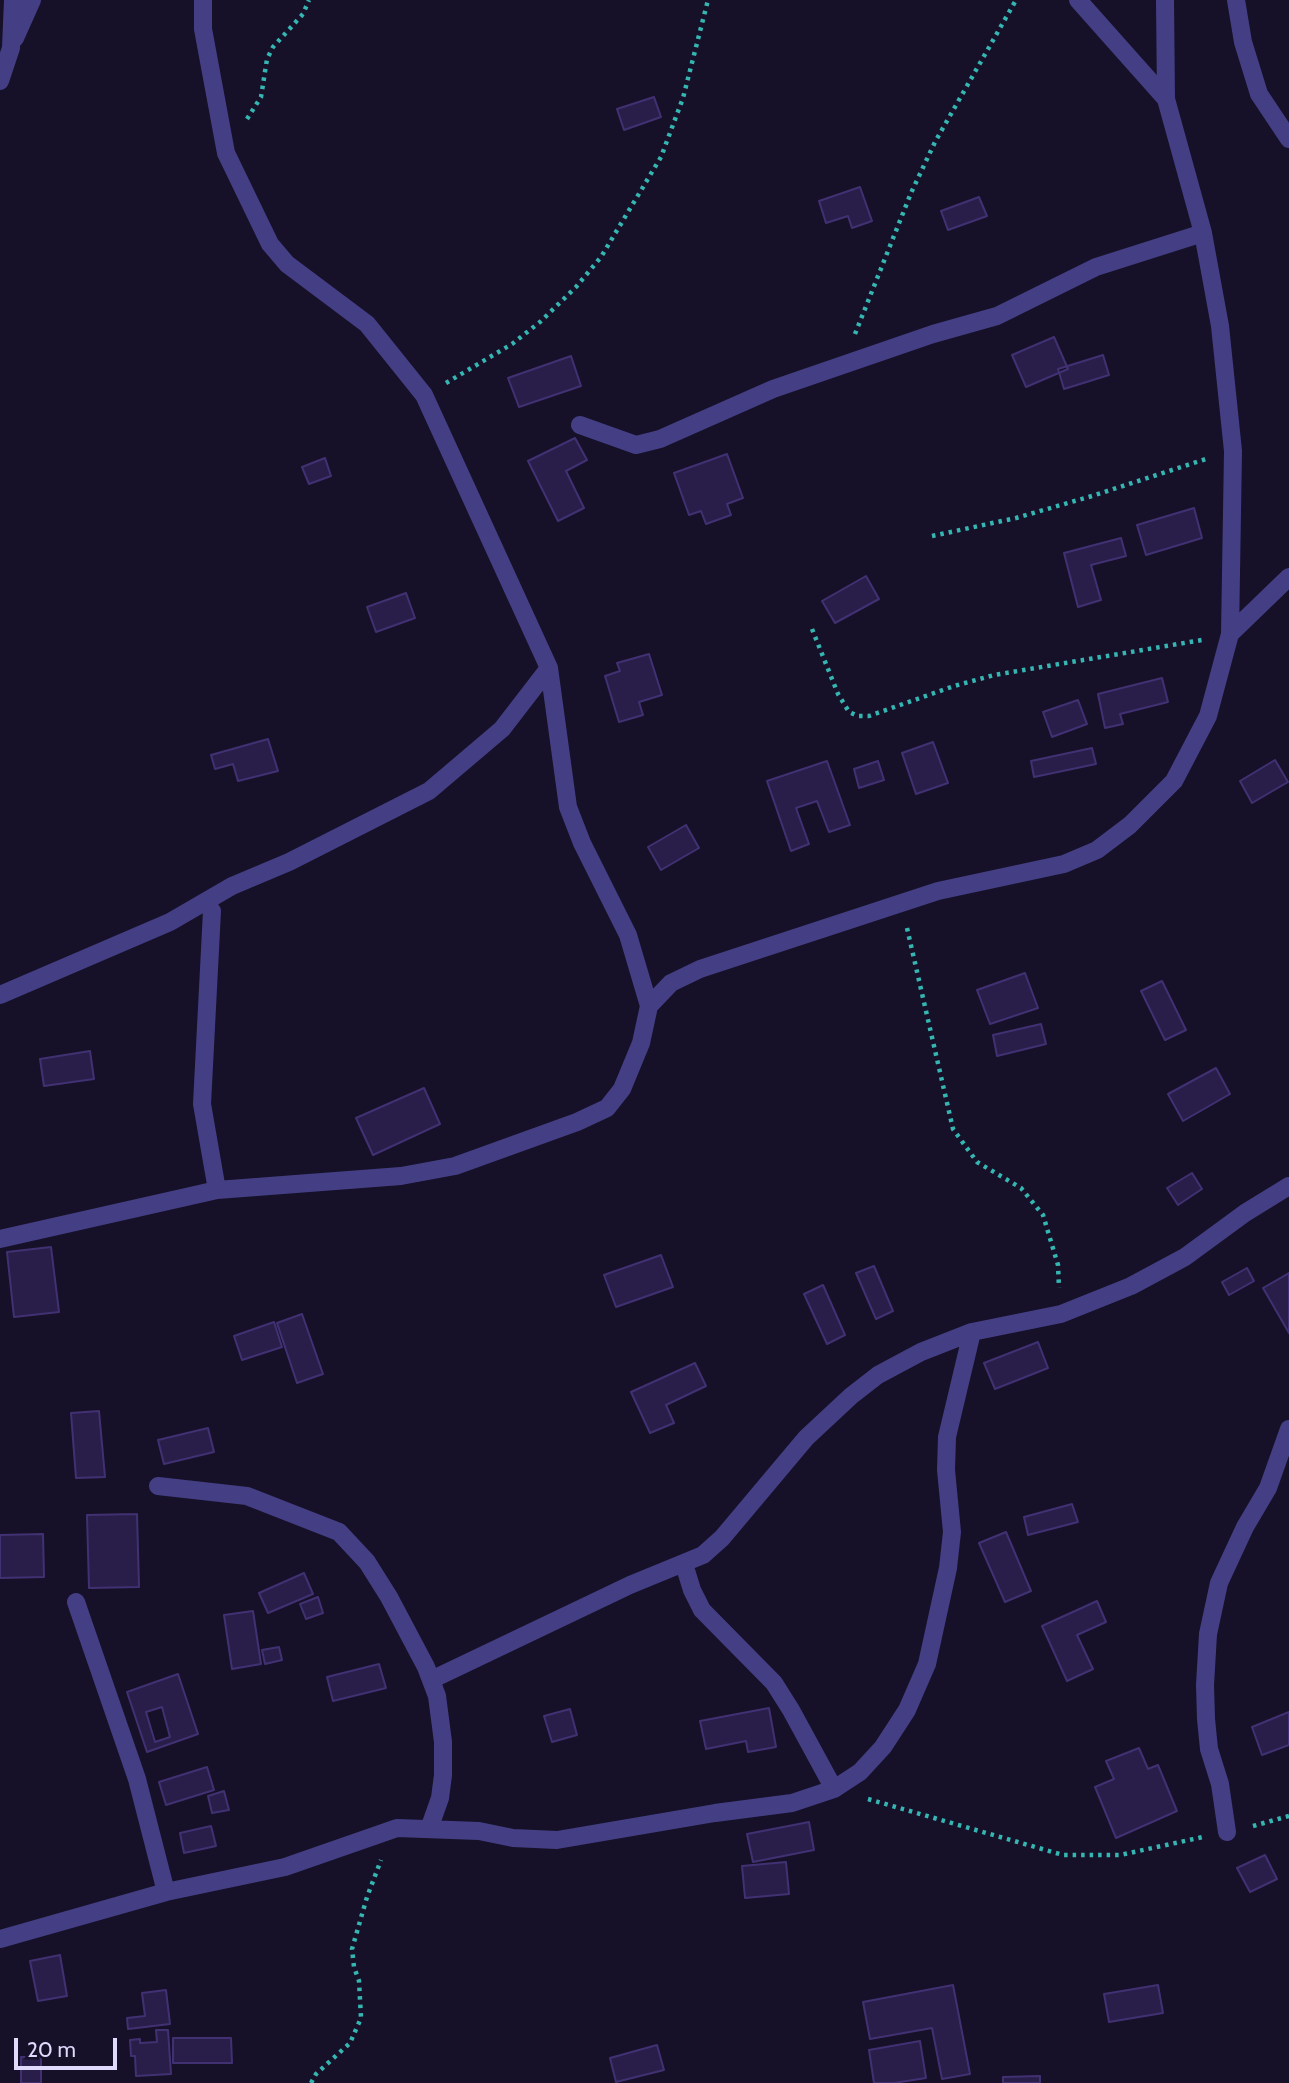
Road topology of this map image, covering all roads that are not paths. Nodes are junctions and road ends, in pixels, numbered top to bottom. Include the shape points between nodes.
1 (13, 0) edge
2 (32, 0) edge
3 (203, 0) edge
4 (1078, 0) edge
5 (1166, 0) edge
6 (1236, 0) edge
7 (11, 48) junction
8 (0, 81) edge
9 (1166, 99) junction
10 (1289, 139) edge
11 (1203, 233) junction
12 (580, 425) dead end
13 (1286, 581) edge
14 (1289, 604) edge
15 (1230, 634) junction
16 (549, 668) junction
17 (212, 911) dead end
18 (0, 995) edge
19 (649, 1006) junction
20 (1289, 1186) edge
21 (217, 1190) junction
22 (0, 1239) edge
23 (972, 1332) junction
24 (1289, 1429) edge
25 (158, 1486) dead end
26 (684, 1564) junction
27 (76, 1602) dead end
28 (431, 1680) junction
29 (834, 1789) junction
30 (429, 1829) junction
31 (1227, 1832) road end
32 (166, 1892) junction
33 (0, 1938) edge

1 - 7 street
2 - 7 street
3 - 16 street via 203,29 226,153 270,244 287,264 367,324 425,395
4 - 9 street
5 - 9 street
6 - 10 street via 1259,94
7 - 8 street
9 - 11 street
11 - 12 street via 1096,267 996,316 773,389 660,439 636,445
11 - 15 street via 1220,326 1233,451
13 - 14 street
13 - 15 street
15 - 19 street via 1208,716 1174,781 1097,850 1064,864 938,891 700,969 671,983
16 - 18 street via 502,729 429,791 232,886 170,922
16 - 19 street via 568,807 628,935
17 - 21 street via 202,1104
19 - 21 street via 641,1043 622,1089 607,1108 576,1122 455,1166 401,1176
20 - 23 street via 1185,1256 1131,1286 1061,1314
21 - 22 street
23 - 26 street via 921,1352 850,1396 806,1438 722,1538
23 - 29 street via 947,1437 952,1532 927,1664 907,1710 883,1747 860,1772
24 - 31 street via 1268,1488 1219,1583 1208,1634 1206,1719
25 - 28 street via 247,1496 339,1532 367,1562 389,1597
26 - 28 street
26 - 29 street via 702,1610 774,1683
27 - 32 street via 137,1779
28 - 30 street via 443,1742 440,1798
29 - 30 street via 792,1803 557,1840
30 - 32 street via 397,1828 285,1867
32 - 33 street

